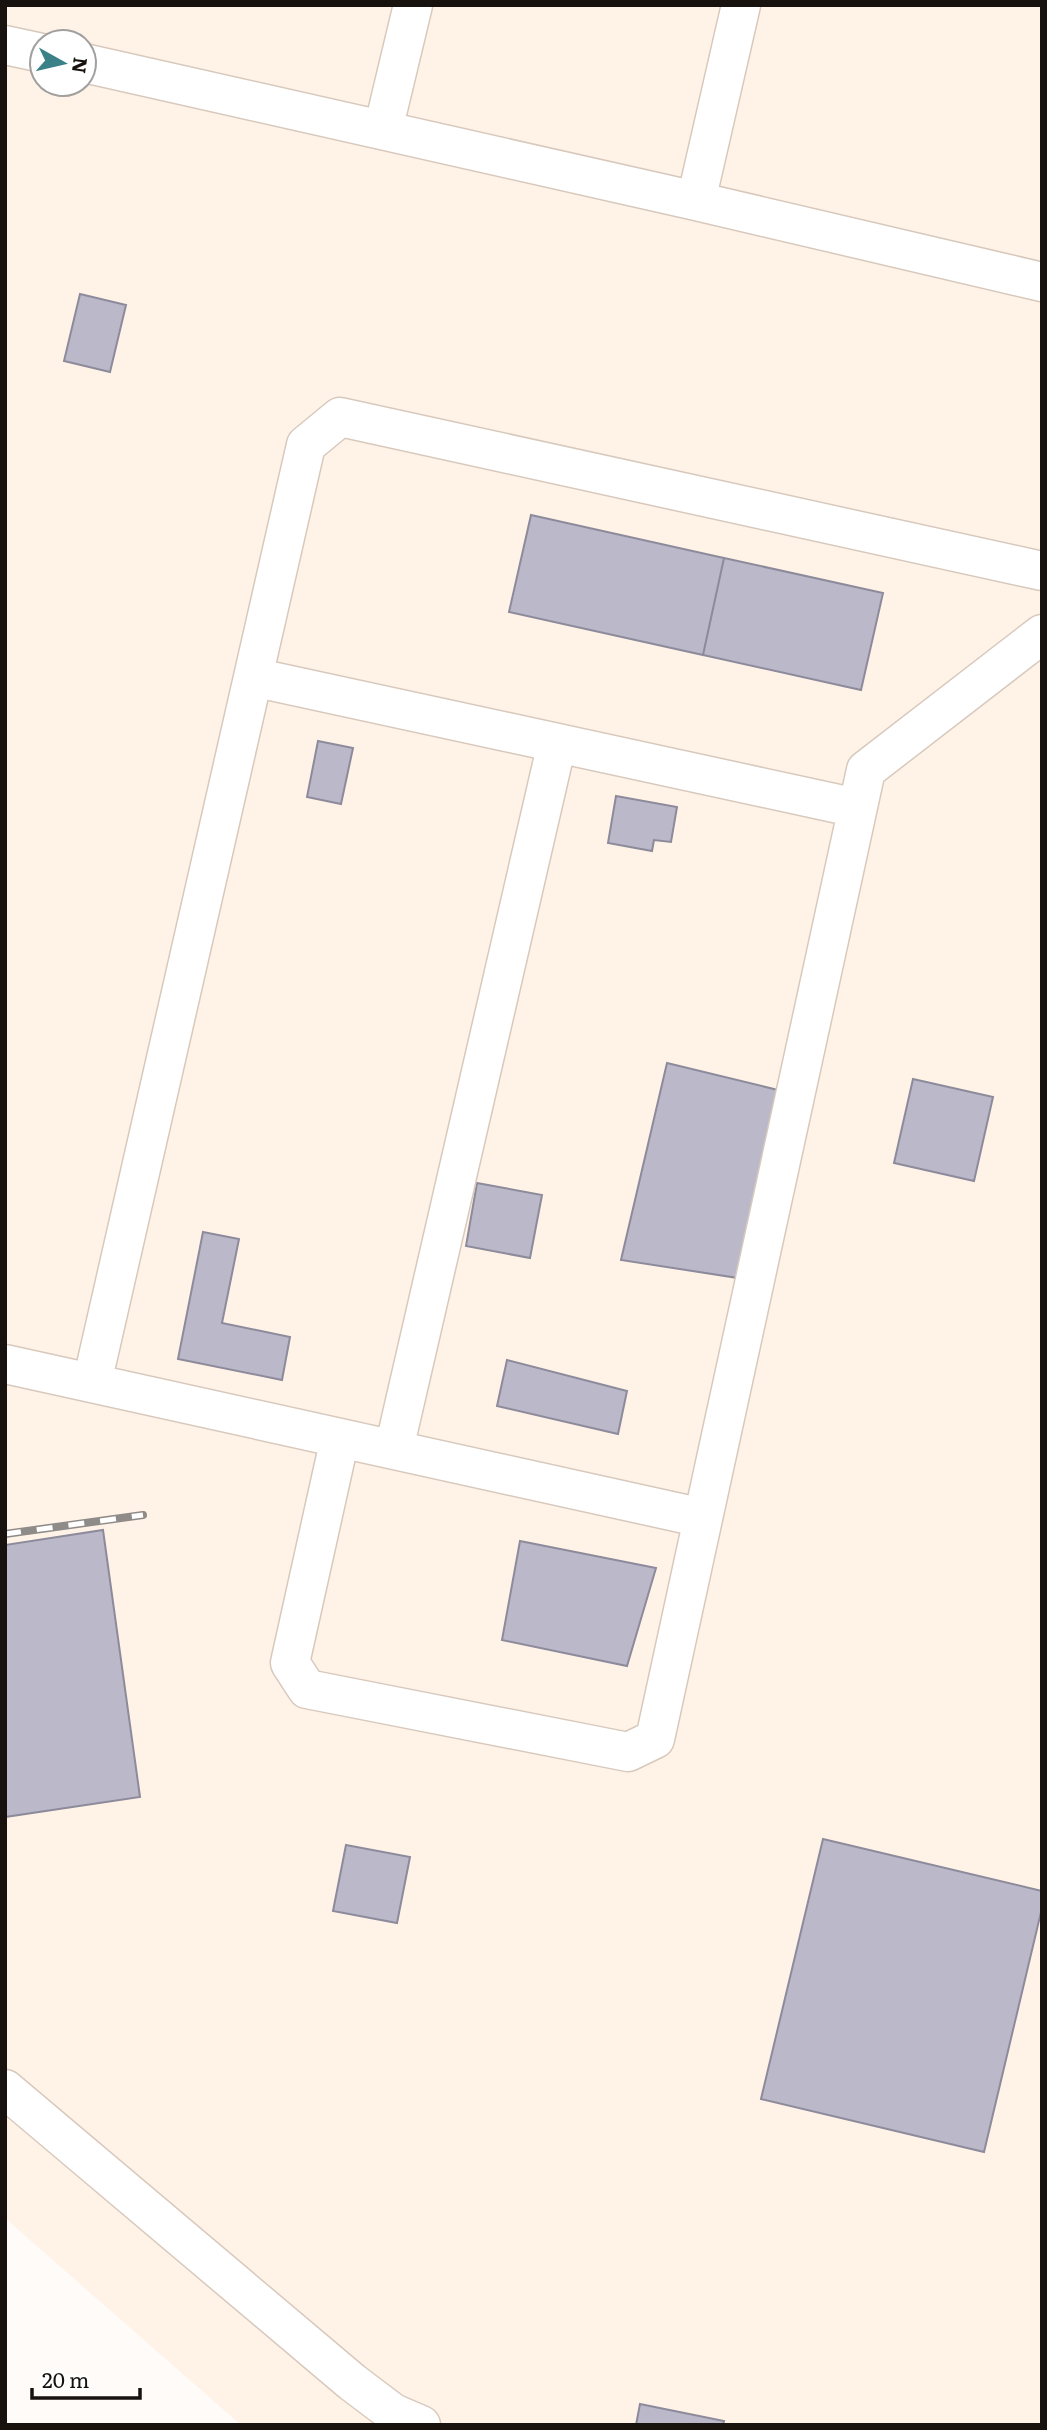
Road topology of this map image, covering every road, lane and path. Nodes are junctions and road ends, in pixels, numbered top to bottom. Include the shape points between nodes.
1 (413, 5) edge
2 (740, 5) edge
3 (5, 45) edge
4 (28, 50) edge
5 (98, 66) edge
6 (383, 130) junction
7 (696, 201) junction
8 (1042, 282) edge
9 (1042, 571) edge
10 (1042, 634) edge
11 (253, 677) junction
12 (557, 743) junction
13 (858, 808) junction
14 (5, 1363) edge
15 (92, 1383) junction
16 (340, 1437) junction
17 (394, 1449) junction
18 (703, 1518) junction
19 (5, 2089) edge
20 (421, 2425) edge

1 - 6 lane
2 - 7 lane
3 - 4 lane
5 - 6 lane
6 - 7 lane
7 - 8 lane
9 - 11 lane via 340,417 306,445
10 - 13 lane via 866,770
11 - 12 lane
11 - 15 lane
12 - 13 lane
12 - 17 lane
13 - 18 lane
14 - 15 lane
15 - 16 lane
16 - 17 lane
16 - 18 lane via 290,1663 307,1689 628,1752 654,1740
17 - 18 lane
19 - 20 lane via 352,2382 393,2413

